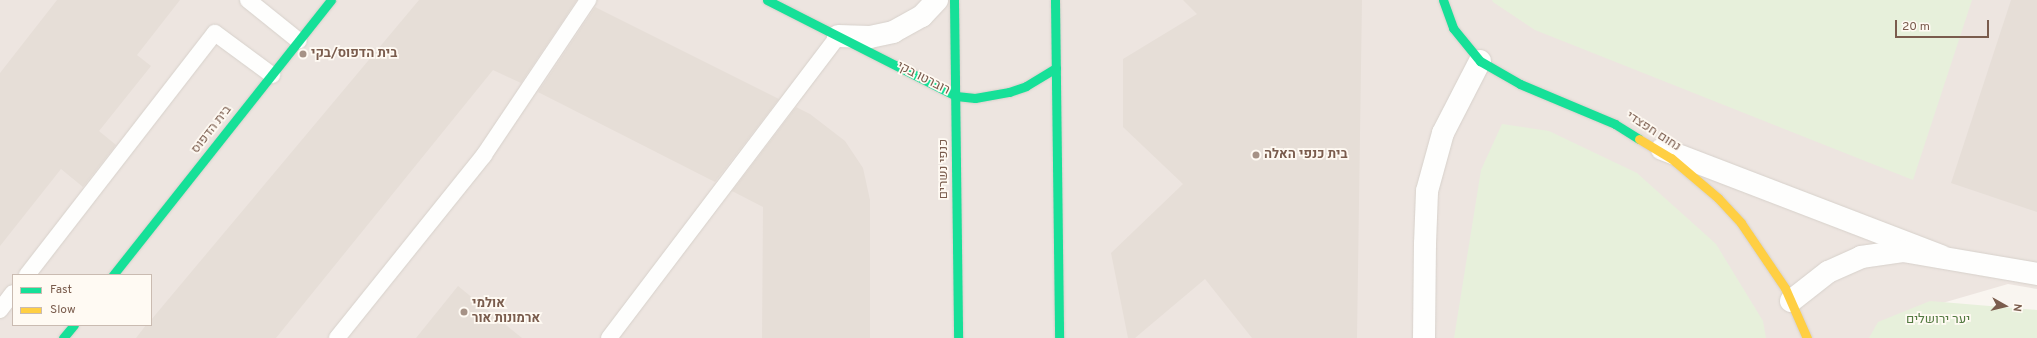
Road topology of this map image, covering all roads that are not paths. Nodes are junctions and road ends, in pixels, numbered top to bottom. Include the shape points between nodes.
1 (248, 0) edge
2 (331, 0) edge
3 (588, 0) edge
4 (767, 0) edge
5 (937, 0) edge
6 (954, 0) edge
7 (1055, 0) edge
8 (1443, 0) edge
9 (838, 36) junction
10 (299, 40) junction
11 (1480, 61) junction
12 (1056, 68) junction
13 (272, 75) junction
14 (956, 96) junction
15 (1648, 144) junction
16 (1941, 256) junction
17 (28, 274) edge
18 (114, 274) edge
19 (2037, 274) edge
20 (12, 294) edge
21 (1791, 301) junction
22 (0, 310) edge
23 (73, 326) edge
24 (63, 338) edge
25 (337, 338) edge
26 (609, 338) edge
27 (958, 338) edge
28 (1059, 338) edge
29 (1424, 338) edge
30 (1807, 338) edge

1 - 10 lane
2 - 10 street, בית הדפוס
3 - 25 lane via 484,155
4 - 9 street, רוברטו בקי
5 - 9 street, רוברטו בקי via 922,16 893,32 870,36
6 - 14 street, כנפי נשרים
7 - 12 street
8 - 11 street, נחום חפצדי via 1453,28
9 - 14 street, רוברטו בקי
9 - 26 lane
10 - 13 street, בית הדפוס
11 - 15 street, נחום חפצדי via 1520,84 1615,124
11 - 29 street via 1443,133 1427,192
12 - 14 street, רוברטו בקי via 1026,86 1009,92 975,98
12 - 28 street
13 - 17 lane via 215,33
13 - 18 street, בית הדפוס
14 - 27 street, כנפי נשרים
15 - 16 street
15 - 21 street, נחום חפצדי via 1671,158 1718,198 1741,223
16 - 19 street
16 - 21 street via 1903,251 1861,257 1828,272
20 - 22 lane
21 - 30 street, נחום חפצדי
23 - 24 street

